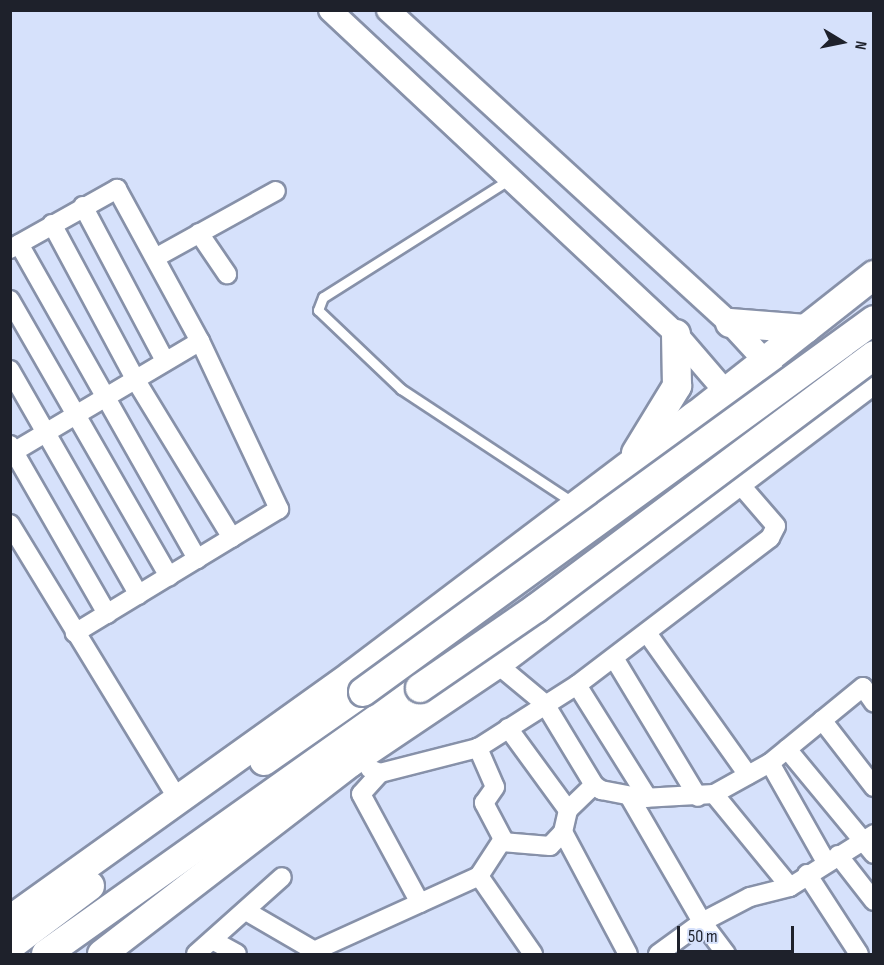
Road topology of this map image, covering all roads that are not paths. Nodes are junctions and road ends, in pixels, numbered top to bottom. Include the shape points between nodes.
1 (330, 10) edge
2 (388, 10) edge
3 (510, 179) junction
4 (276, 191) dead end
5 (83, 206) junction
6 (52, 224) junction
7 (199, 233) junction
8 (15, 247) edge
9 (155, 258) junction
10 (227, 274) dead end
11 (873, 275) edge
12 (10, 300) edge
13 (873, 320) edge
14 (730, 323) junction
15 (806, 328) junction
16 (676, 334) junction
17 (200, 341) junction
18 (873, 355) edge
19 (165, 361) junction
20 (765, 361) junction
21 (10, 370) edge
22 (135, 379) junction
23 (873, 379) edge
24 (727, 391) junction
25 (104, 397) junction
26 (74, 416) junction
27 (812, 426) junction
28 (46, 432) junction
29 (12, 450) edge
30 (777, 451) junction
31 (629, 465) junction
32 (738, 482) junction
33 (577, 504) junction
34 (10, 524) edge
35 (232, 538) junction
36 (197, 559) junction
37 (169, 576) junction
38 (139, 595) junction
39 (107, 614) junction
40 (75, 633) junction
41 (647, 633) junction
42 (614, 658) junction
43 (497, 664) junction
44 (577, 685) junction
45 (873, 703) edge
46 (545, 704) junction
47 (416, 716) junction
48 (378, 717) junction
49 (822, 720) junction
50 (508, 728) junction
51 (478, 748) junction
52 (787, 749) junction
53 (350, 763) junction
54 (770, 763) junction
55 (380, 773) junction
56 (748, 775) junction
57 (594, 785) junction
58 (873, 787) edge
59 (706, 795) junction
60 (629, 796) junction
61 (648, 798) junction
62 (178, 799) junction
63 (568, 810) junction
64 (563, 832) junction
65 (501, 842) junction
66 (870, 843) edge
67 (126, 849) junction
68 (832, 858) junction
69 (807, 874) junction
70 (479, 876) junction
71 (282, 877) dead end
72 (790, 886) junction
73 (873, 901) edge
74 (420, 903) junction
75 (246, 911) junction
76 (10, 920) edge
77 (702, 922) junction
78 (214, 941) junction
79 (10, 946) edge
80 (317, 953) edge
81 (46, 954) edge
82 (102, 954) edge
83 (196, 954) edge
84 (237, 954) edge
85 (533, 954) edge
86 (628, 954) edge
87 (658, 954) edge
88 (726, 954) edge
89 (859, 954) edge

1 - 3 street
2 - 14 street
3 - 16 street
3 - 33 lane via 323,297 318,310 400,388
4 - 7 street
5 - 6 street
5 - 9 street via 117,189
5 - 19 street
6 - 8 street
6 - 22 street
7 - 9 street
7 - 10 street
8 - 25 street
9 - 17 street
11 - 15 main road
12 - 26 street
13 - 67 main road, bridge via 363,692
14 - 15 main road
14 - 20 street
15 - 20 main road
16 - 24 street
16 - 31 main road via 677,386
17 - 19 street
17 - 35 street via 279,509
18 - 48 main road, bridge via 535,609
19 - 22 street
20 - 24 main road
20 - 27 street
21 - 28 street
22 - 25 street
22 - 35 street
23 - 27 main road
24 - 30 street
24 - 31 main road
25 - 26 street
25 - 36 street
26 - 28 street
26 - 37 street
27 - 30 main road
28 - 29 street
28 - 38 street
29 - 39 street
30 - 32 main road
31 - 33 main road
32 - 41 street via 776,526 774,532
32 - 43 main road
33 - 62 main road via 352,675
34 - 40 street
35 - 36 street
36 - 37 street
37 - 38 street
38 - 39 street
39 - 40 street
40 - 62 street
41 - 42 street
41 - 56 street
42 - 44 street
42 - 59 street
43 - 46 street
43 - 47 main road
44 - 46 street
44 - 61 street
45 - 49 street via 863,687
46 - 50 street
46 - 57 street
47 - 48 main road
47 - 53 main road
48 - 81 main road
49 - 52 street
49 - 58 street
50 - 51 street
50 - 63 street
51 - 55 street
51 - 65 street via 495,787 484,803
52 - 54 street
52 - 66 street
53 - 55 street
53 - 82 main road
54 - 56 street
54 - 68 street
55 - 74 street via 361,794
56 - 59 street
57 - 60 street
57 - 63 street
59 - 61 street
59 - 72 street
60 - 61 street
60 - 77 street
62 - 67 main road
63 - 64 street
64 - 65 street via 547,848
64 - 86 street
65 - 70 street
66 - 68 street
67 - 76 main road
67 - 79 main road
68 - 69 street
68 - 73 street
69 - 72 street
69 - 89 street
70 - 74 street
70 - 85 street
71 - 75 street
72 - 77 street via 750,897
74 - 80 street
75 - 78 street
75 - 80 street
77 - 87 street
77 - 88 street
78 - 83 street
78 - 84 street

